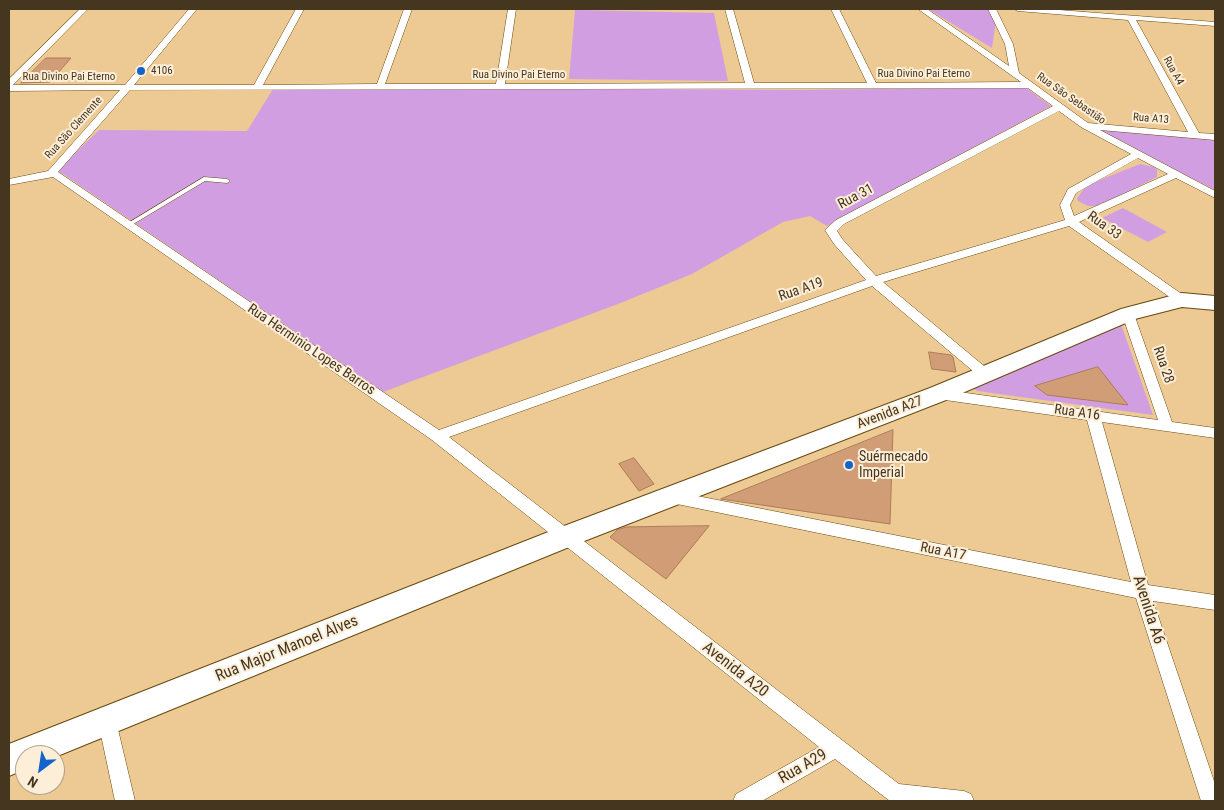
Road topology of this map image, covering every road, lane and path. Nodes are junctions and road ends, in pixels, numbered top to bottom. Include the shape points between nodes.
1 (84, 9) edge
2 (193, 9) edge
3 (300, 9) edge
4 (408, 9) edge
5 (512, 9) edge
6 (729, 9) edge
7 (835, 9) edge
8 (922, 9) edge
9 (992, 9) edge
10 (1018, 9) edge
11 (1131, 18) junction
12 (1215, 24) edge
13 (1015, 74) junction
14 (9, 84) edge
15 (1029, 85) junction
16 (750, 86) junction
17 (873, 86) junction
18 (257, 87) junction
19 (380, 87) junction
20 (500, 87) junction
21 (9, 88) edge
22 (127, 88) junction
23 (1058, 108) junction
24 (1084, 125) junction
25 (1195, 135) junction
26 (1215, 137) edge
27 (1136, 155) junction
28 (51, 173) junction
29 (1174, 174) junction
30 (227, 181) dead end
31 (9, 182) edge
32 (1215, 195) edge
33 (1071, 222) junction
34 (128, 225) junction
35 (874, 281) junction
36 (1182, 300) junction
37 (1215, 303) edge
38 (1128, 314) junction
39 (985, 374) junction
40 (938, 394) junction
41 (1093, 416) junction
42 (1167, 426) junction
43 (1215, 433) edge
44 (438, 436) junction
45 (672, 497) junction
46 (565, 537) junction
47 (1142, 592) junction
48 (1215, 602) edge
49 (107, 721) junction
50 (836, 748) junction
51 (9, 760) edge
52 (901, 797) edge
53 (125, 801) edge
54 (743, 801) edge
55 (964, 801) edge
56 (1211, 801) edge

1 - 14 street
2 - 22 street, Rua São Clemente
3 - 18 street
4 - 19 street
5 - 20 street
6 - 16 street
7 - 17 street
8 - 13 street, Rua São Sebastião
9 - 13 street via 1009,44
10 - 11 street
11 - 12 street
11 - 25 street, Rua A4
13 - 15 street, Rua São Sebastião
15 - 17 street, Rua Divino Pai Eterno
15 - 23 street, Rua São Sebastião
16 - 17 street, Rua Divino Pai Eterno
16 - 20 street, Rua Divino Pai Eterno
18 - 19 street, Rua Divino Pai Eterno
18 - 22 street, Rua Divino Pai Eterno
19 - 20 street, Rua Divino Pai Eterno
21 - 22 street, Rua Divino Pai Eterno
22 - 28 street, Rua São Clemente
23 - 24 street, Rua São Sebastião
23 - 35 street, Rua 31 via 834,226 832,235
24 - 25 street, Rua A13
24 - 27 street, Rua São Sebastião
25 - 26 street, Rua A13
27 - 29 street, Rua São Sebastião
27 - 33 street, Rua 33 via 1072,191 1065,205
28 - 31 street
28 - 34 street, Rua Herminio Lopes Barros
29 - 32 street, Rua São Sebastião
29 - 33 street, Rua A19
30 - 34 lane via 204,179
33 - 35 street, Rua A19
33 - 36 street, Rua 33
34 - 44 street, Rua Herminio Lopes Barros
35 - 39 street, Rua 31
35 - 44 street, Rua A19
36 - 37 main road, Avenida A27
36 - 38 main road, Avenida A27
38 - 39 main road, Avenida A27
38 - 42 street, Rua 28
39 - 40 main road, Avenida A27
40 - 41 street, Rua A16
40 - 45 main road, Avenida A27
41 - 42 street, Rua A16
41 - 47 street, Avenida A6
42 - 43 street, Rua A16
44 - 46 street, Rua Herminio Lopes Barros
45 - 46 main road, Avenida A27
45 - 47 street, Rua A17
46 - 49 main road, Rua Major Manoel Alves
46 - 50 street, Avenida A20
47 - 48 street, Rua A17
47 - 56 street, Avenida A6
49 - 51 main road, Rua Major Manoel Alves
49 - 53 street
50 - 52 street, Avenida A20
50 - 54 street, Rua A29
52 - 55 street

